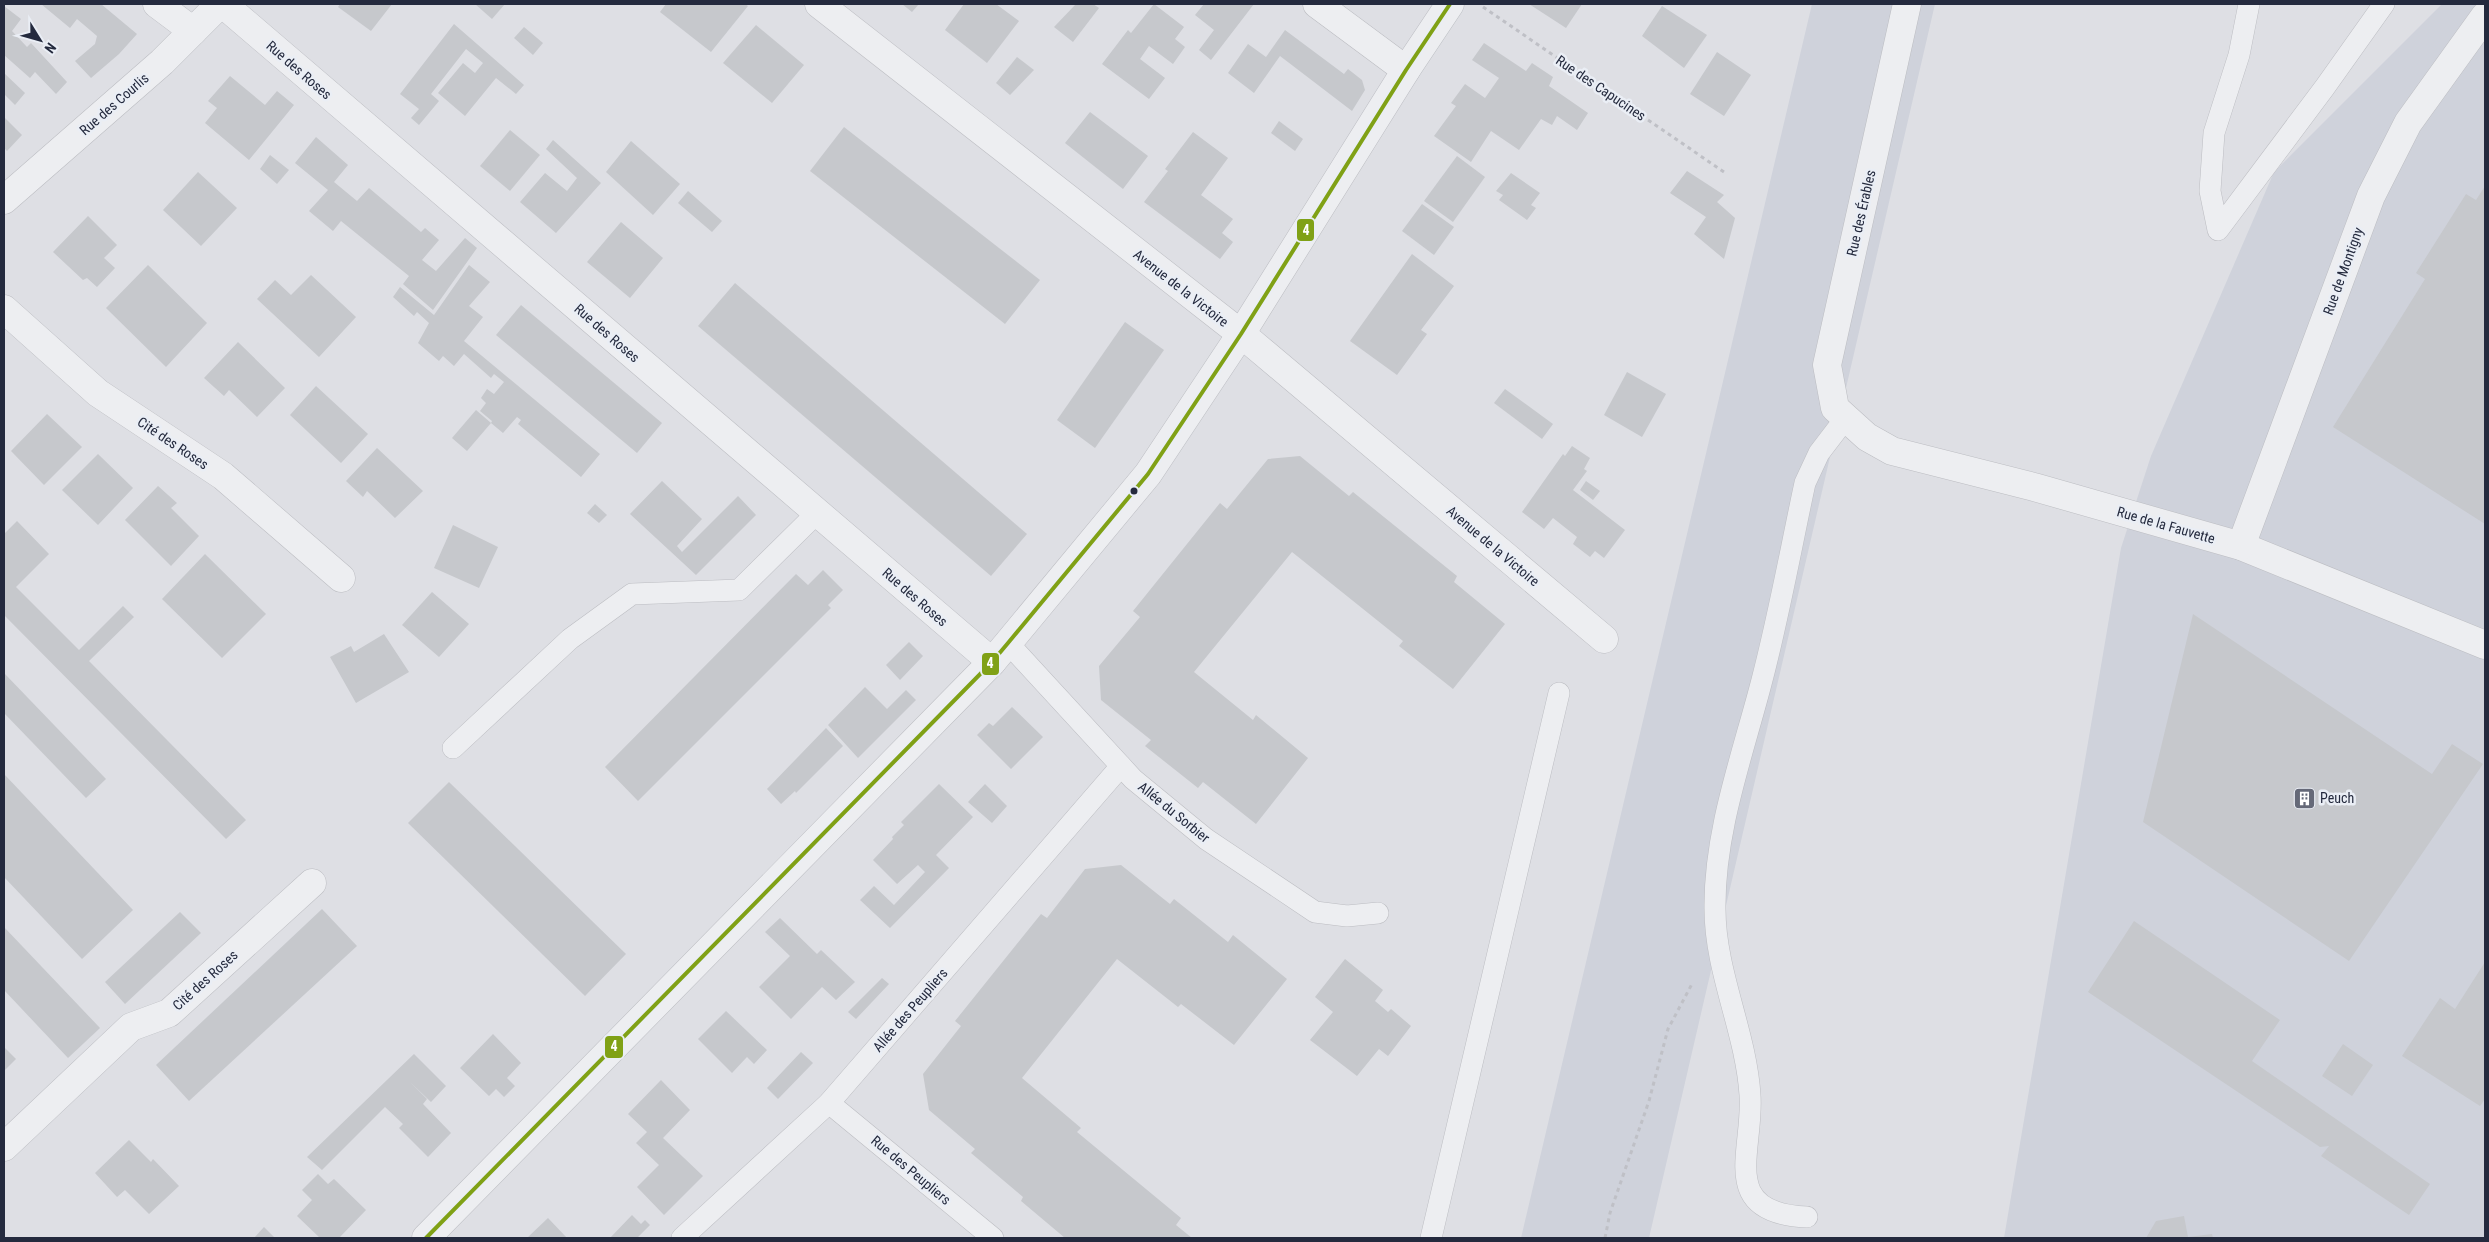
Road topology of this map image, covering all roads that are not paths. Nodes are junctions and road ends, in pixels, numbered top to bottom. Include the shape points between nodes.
1 (157, 4) edge
2 (221, 4) edge
3 (818, 4) edge
4 (1317, 4) edge
5 (1450, 4) edge
6 (1907, 4) edge
7 (2249, 4) edge
8 (2384, 4) edge
9 (2485, 16) edge
10 (193, 31) junction
11 (1406, 70) junction
12 (4, 200) edge
13 (4, 309) edge
14 (1241, 334) junction
15 (1845, 419) junction
16 (817, 513) junction
17 (2241, 546) junction
18 (341, 578) dead end
19 (1604, 639) dead end
20 (2485, 645) edge
21 (1000, 652) junction
22 (1559, 694) dead end
23 (453, 748) dead end
24 (1122, 766) junction
25 (312, 883) dead end
26 (1378, 913) dead end
27 (829, 1103) junction
28 (4, 1147) edge
29 (1807, 1217) dead end
30 (426, 1238) edge
31 (682, 1238) edge
32 (993, 1238) edge
33 (1431, 1238) edge

1 - 10 street
2 - 10 street, Rue des Courlis
2 - 16 street, Rue des Roses
3 - 14 street, Avenue de la Victoire
4 - 11 street
5 - 11 street
6 - 15 street, Rue des Érables via 1827,365 1836,408
7 - 8 lane via 2238,55 2214,133 2210,191 2218,230
9 - 17 street, Rue de Montigny via 2408,123 2371,196
10 - 12 street, Rue des Courlis
11 - 14 street
13 - 18 street, Cité des Roses via 98,394 223,476
14 - 19 street, Avenue de la Victoire
14 - 21 street via 1148,474
15 - 17 street, Rue de la Fauvette via 1867,437 1913,458 2034,487
15 - 29 lane via 1818,453 1805,483 1763,678 1728,810 1717,862 1714,910 1751,1097 1745,1177 1759,1203 1790,1216
16 - 21 street, Rue des Roses
16 - 23 lane via 739,590 632,594 570,639
17 - 20 street, Rue de la Fauvette
21 - 24 lane, Allée du Sorbier
21 - 30 street
22 - 33 lane
24 - 26 lane, Allée du Sorbier via 1132,779 1206,838 1315,912 1347,916
24 - 27 lane, Allée des Peupliers
25 - 28 street, Cité des Roses via 169,1013 131,1027
27 - 31 lane, Allée des Peupliers
27 - 32 lane, Rue des Peupliers

